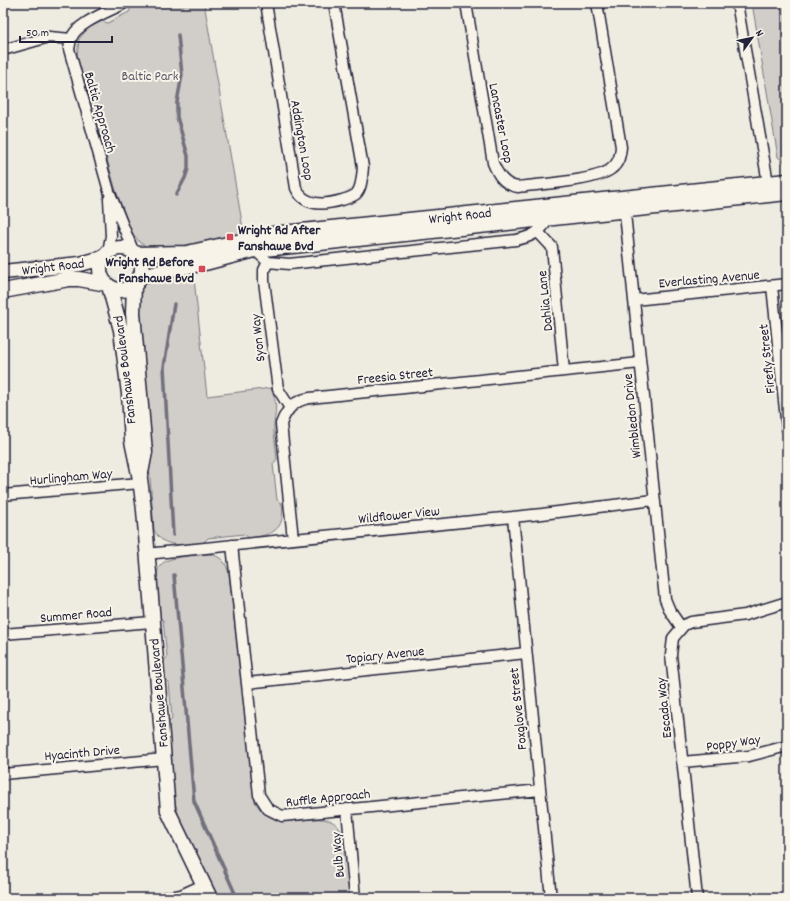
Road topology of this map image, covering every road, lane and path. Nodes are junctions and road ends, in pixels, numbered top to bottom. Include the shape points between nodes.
1 (125, 3) edge
2 (266, 3) edge
3 (334, 3) edge
4 (466, 3) edge
5 (597, 3) edge
6 (737, 3) edge
7 (70, 39) junction
8 (3, 50) edge
9 (787, 181) edge
10 (768, 183) junction
11 (109, 191) junction
12 (787, 193) edge
13 (624, 204) junction
14 (549, 218) junction
15 (538, 232) junction
16 (255, 250) junction
17 (134, 253) junction
18 (106, 255) junction
19 (268, 262) junction
20 (3, 272) edge
21 (137, 280) junction
22 (787, 284) edge
23 (108, 285) junction
24 (772, 286) junction
25 (3, 291) edge
26 (634, 300) junction
27 (640, 363) junction
28 (564, 372) junction
29 (290, 408) junction
30 (787, 429) edge
31 (140, 481) junction
32 (3, 495) edge
33 (654, 500) junction
34 (513, 517) junction
35 (293, 539) junction
36 (232, 545) junction
37 (146, 554) junction
38 (787, 602) edge
39 (152, 622) junction
40 (681, 627) junction
41 (3, 634) edge
42 (526, 653) junction
43 (247, 683) junction
44 (787, 746) edge
45 (164, 759) junction
46 (682, 762) junction
47 (3, 774) edge
48 (540, 790) junction
49 (347, 809) junction
50 (203, 885) junction
51 (164, 898) edge
52 (210, 898) edge
53 (355, 898) edge
54 (551, 898) edge
55 (697, 898) edge

1 - 7 street via 80,27
2 - 3 street, Addington Loop via 296,188 306,200 326,204 356,194 362,181 363,167
4 - 5 street, Lancaster Loop via 493,163 502,179 518,187 598,175 612,168 620,156 621,147
6 - 10 street
7 - 8 street via 49,37
7 - 11 street, Baltic Approach via 69,49
9 - 10 main road, Wright Road
10 - 13 main road, Wright Road
11 - 17 street, Baltic Approach
11 - 18 street, Baltic Approach via 111,236
12 - 13 main road, Wright Road
13 - 14 main road, Wright Road
13 - 17 main road, Wright Road via 273,234 187,253
13 - 26 street, Wimbledon Drive
14 - 15 street
14 - 16 main road, Wright Road
15 - 19 street via 522,239 289,264
15 - 28 street, Dahlia Lane via 552,247
16 - 19 street
16 - 21 main road, Wright Road
17 - 18 main road via 121,248
17 - 21 main road via 140,262
18 - 20 main road, Wright Road via 80,264
18 - 23 main road via 100,272
19 - 29 street, Syon Way via 264,270 264,281 274,368 281,398
21 - 23 main road via 122,290
21 - 31 main road, Fanshawe Boulevard via 133,314 145,452
22 - 24 street, Everlasting Avenue
23 - 25 main road, Wright Road via 69,279
23 - 31 main road, Fanshawe Boulevard via 121,330 132,441
24 - 26 street, Everlasting Avenue
24 - 30 street, Firefly Street
26 - 27 street, Wimbledon Drive
27 - 28 street, Freesia Street
27 - 33 street, Wimbledon Drive
28 - 29 street, Freesia Street via 310,398 296,402
29 - 35 street via 284,417 281,430
31 - 32 street, Hurlingham Way
31 - 37 main road, Fanshawe Boulevard
33 - 34 street, Wildflower View
33 - 40 street, Wimbledon Drive via 665,599
34 - 35 street, Wildflower View
34 - 42 street, Foxglove Street
35 - 36 street, Wildflower View
36 - 37 street, Wildflower View
36 - 43 street, Ruffle Approach
37 - 39 main road, Fanshawe Boulevard
38 - 40 street via 745,615 691,622
39 - 41 street, Summer Road
39 - 45 main road, Fanshawe Boulevard
40 - 46 street, Escada Way via 673,638 671,648
42 - 43 street, Topiary Avenue
42 - 48 street, Foxglove Street
43 - 49 street, Ruffle Approach via 259,795 266,806 282,816
44 - 46 street, Poppy Way via 749,756
45 - 47 street, Hyacinth Drive
45 - 50 main road, Fanshawe Boulevard via 168,811
46 - 55 street, Escada Way
48 - 49 street, Ruffle Approach
48 - 54 street, Foxglove Street
49 - 53 street, Bulb Way
50 - 51 street via 181,895
50 - 52 main road, Fanshawe Boulevard

